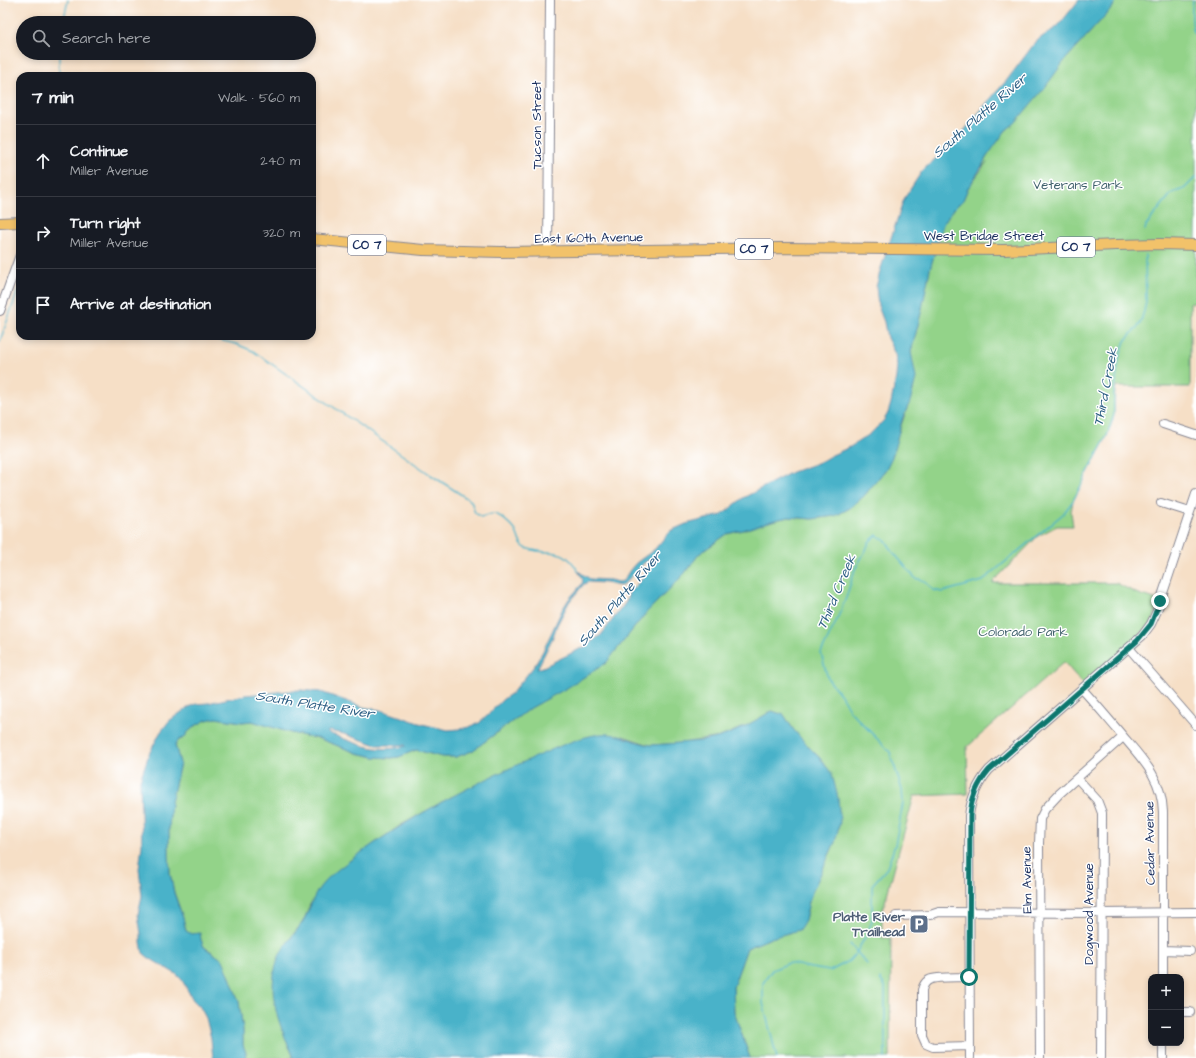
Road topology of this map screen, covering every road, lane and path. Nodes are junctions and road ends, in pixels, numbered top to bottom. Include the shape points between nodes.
1 (550, 0) edge
2 (16, 222) edge
3 (0, 223) edge
4 (316, 239) edge
5 (1196, 245) edge
6 (868, 249) joint
7 (548, 251) junction
8 (16, 266) edge
9 (0, 311) edge
10 (1163, 424) dead end
11 (1196, 435) edge
12 (1196, 494) edge
13 (1161, 503) dead end
14 (1190, 512) junction
15 (1129, 648) junction
16 (1082, 689) junction
17 (1196, 725) edge
18 (1124, 737) junction
19 (1077, 778) junction
20 (969, 912) junction
21 (1040, 912) junction
22 (1163, 912) junction
23 (1196, 912) edge
24 (1101, 913) junction
25 (896, 916) dead end
26 (1163, 950) junction
27 (1190, 951) dead end
28 (1163, 974) edge
29 (969, 977) junction
30 (1184, 1012) edge
31 (1190, 1012) dead end
32 (970, 1046) junction
33 (1163, 1046) edge
34 (970, 1058) edge
35 (1040, 1058) edge
36 (1101, 1058) edge
37 (1163, 1058) edge

1 - 7 street, Tucson Street
2 - 3 main road
4 - 7 main road, East 160th Avenue / CO 7 via 423,250
5 - 6 main road, West Bridge Street / CO 7 via 1011,250
6 - 7 main road, East 160th Avenue / CO 7
8 - 9 street
10 - 11 street
12 - 14 street
13 - 14 street
14 - 15 street via 1157,611 1142,636
15 - 16 street
15 - 17 street
16 - 18 street, Cedar Avenue
16 - 20 street via 989,770 978,784 972,799 970,816
18 - 19 street, Elm Avenue
18 - 22 street, Cedar Avenue via 1150,768 1161,794
19 - 21 street, Elm Avenue via 1050,803 1040,819
19 - 24 street, Dogwood Avenue via 1097,800 1102,813
20 - 21 street
20 - 25 street
20 - 29 street
21 - 24 street
21 - 35 street, Elm Avenue
22 - 23 street
22 - 24 street
22 - 26 street, Cedar Avenue
24 - 36 street, Dogwood Avenue
26 - 27 street
26 - 28 street, Cedar Avenue
29 - 32 street
29 - 32 street via 930,979 924,984 922,1035 926,1044 933,1047
30 - 31 street
32 - 34 street
33 - 37 street

